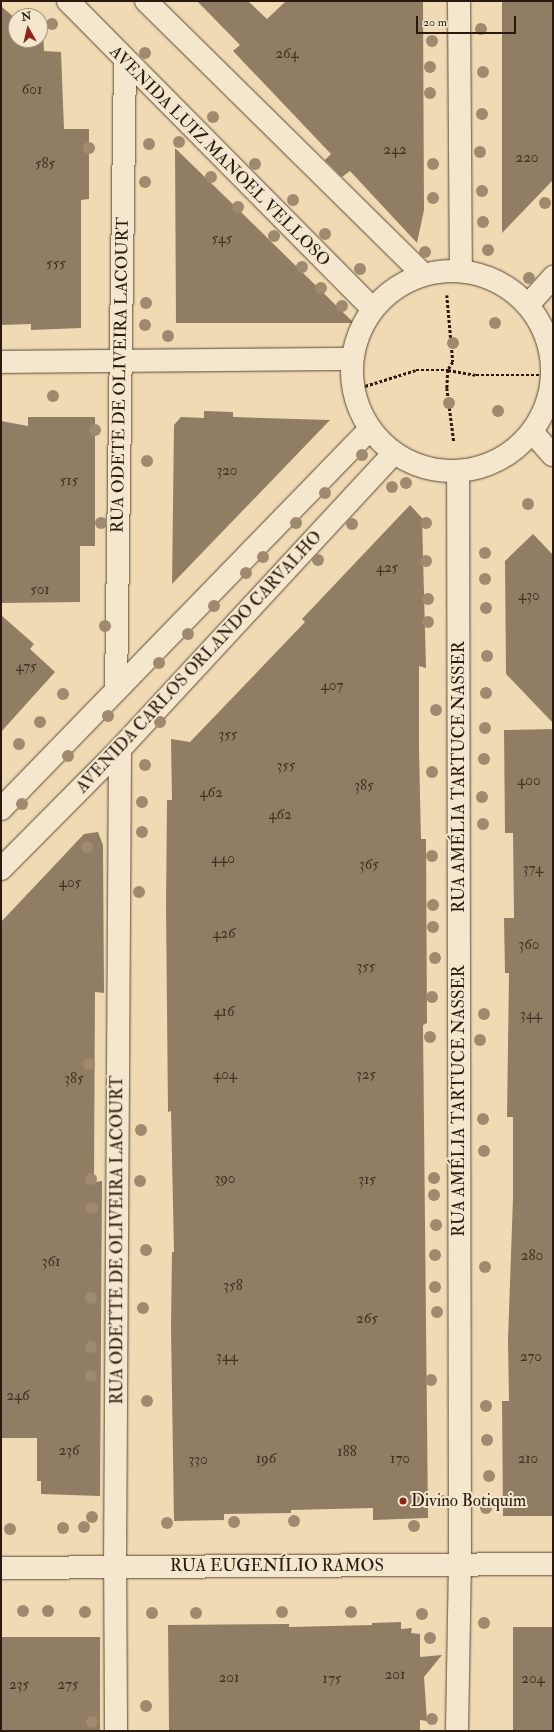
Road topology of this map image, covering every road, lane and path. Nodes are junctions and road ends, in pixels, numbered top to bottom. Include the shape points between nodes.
1 (68, 1) edge
2 (146, 1) edge
3 (460, 1) edge
4 (125, 61) junction
5 (443, 272) junction
6 (553, 277) edge
7 (528, 305) junction
8 (373, 309) junction
9 (352, 359) junction
10 (120, 360) junction
11 (1, 362) edge
12 (448, 370) junction
13 (553, 375) edge
14 (353, 390) junction
15 (370, 430) junction
16 (532, 432) junction
17 (394, 453) junction
18 (553, 455) edge
19 (458, 471) junction
20 (116, 690) junction
21 (120, 748) junction
22 (1, 809) edge
23 (1, 869) edge
24 (553, 1564) edge
25 (460, 1565) junction
26 (1, 1568) edge
27 (115, 1568) junction
28 (116, 1731) edge
29 (457, 1731) edge

1 - 4 street, AVENIDA LUIZ MANOEL VELLOSO
2 - 5 street
3 - 5 street
4 - 8 street, AVENIDA LUIZ MANOEL VELLOSO
4 - 10 street, RUA ODETE DE OLIVEIRA LACOURT
5 - 7 street via 492,280 509,289
5 - 8 street via 396,288
5 - 12 path via 453,362
6 - 7 street
7 - 13 street via 547,338
8 - 9 street via 359,332
9 - 10 street
9 - 14 street
10 - 11 street
10 - 20 street, RUA ODETE DE OLIVEIRA LACOURT
12 - 13 path via 476,375
12 - 14 path via 416,370
12 - 19 path via 447,388
13 - 16 street via 546,405
14 - 15 street via 359,410
15 - 17 street
15 - 20 street
16 - 18 street
16 - 19 street via 512,452 486,465
17 - 19 street via 424,468
17 - 21 street, AVENIDA CARLOS ORLANDO CARVALHO
19 - 25 street, RUA AMÉLIA TARTUCE NASSER
20 - 22 street
21 - 23 street, AVENIDA CARLOS ORLANDO CARVALHO
21 - 27 street, RUA ODETTE DE OLIVEIRA LACOURT
24 - 25 street, RUA EUGENÍLIO RAMOS
25 - 27 street, RUA EUGENÍLIO RAMOS
25 - 29 street, RUA AMÉLIA TARTUCE NASSER
26 - 27 street, RUA EUGENÍLIO RAMOS
27 - 28 street, RUA ODETTE DE OLIVEIRA LACOURT

